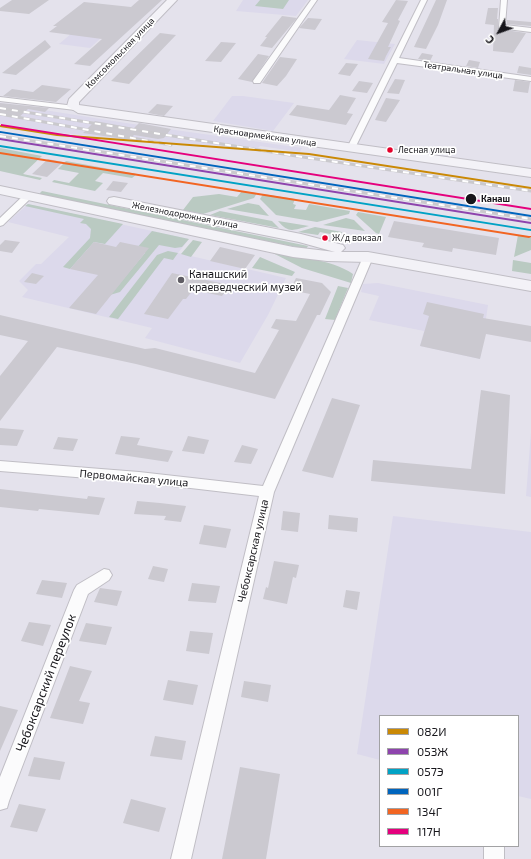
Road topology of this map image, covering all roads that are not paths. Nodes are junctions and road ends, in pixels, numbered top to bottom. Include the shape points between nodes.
1 (172, 0) edge
2 (314, 0) edge
3 (424, 0) edge
4 (504, 0) edge
5 (531, 30) edge
6 (394, 60) junction
7 (531, 79) edge
8 (257, 81) dead end
9 (0, 99) edge
10 (74, 104) junction
11 (351, 148) junction
12 (531, 173) edge
13 (0, 178) edge
14 (38, 186) junction
15 (0, 190) edge
16 (28, 196) junction
17 (0, 223) edge
18 (368, 257) junction
19 (531, 286) edge
20 (0, 466) edge
21 (267, 492) junction
22 (104, 575) dead end
23 (0, 801) edge
24 (494, 847) edge
25 (181, 859) edge
26 (494, 859) edge

1 - 10 main road, Комсомольская улица
2 - 8 street
3 - 6 street
4 - 5 street via 501,27
6 - 7 street, Театральная улица
6 - 11 street
9 - 10 street via 51,105
10 - 11 main road, Красноармейская улица
11 - 12 main road, Красноармейская улица
13 - 14 main road, Железнодорожная улица
14 - 16 main road
14 - 18 main road, Железнодорожная улица via 301,238
15 - 16 main road, Железнодорожная улица
16 - 17 street
16 - 18 main road, Железнодорожная улица via 293,252
18 - 19 main road, Железнодорожная улица
18 - 21 street, Чебоксарская улица
20 - 21 street, Первомайская улица via 139,477
21 - 25 street, Чебоксарская улица
22 - 23 street, Чебоксарский переулок via 82,590
24 - 26 street

